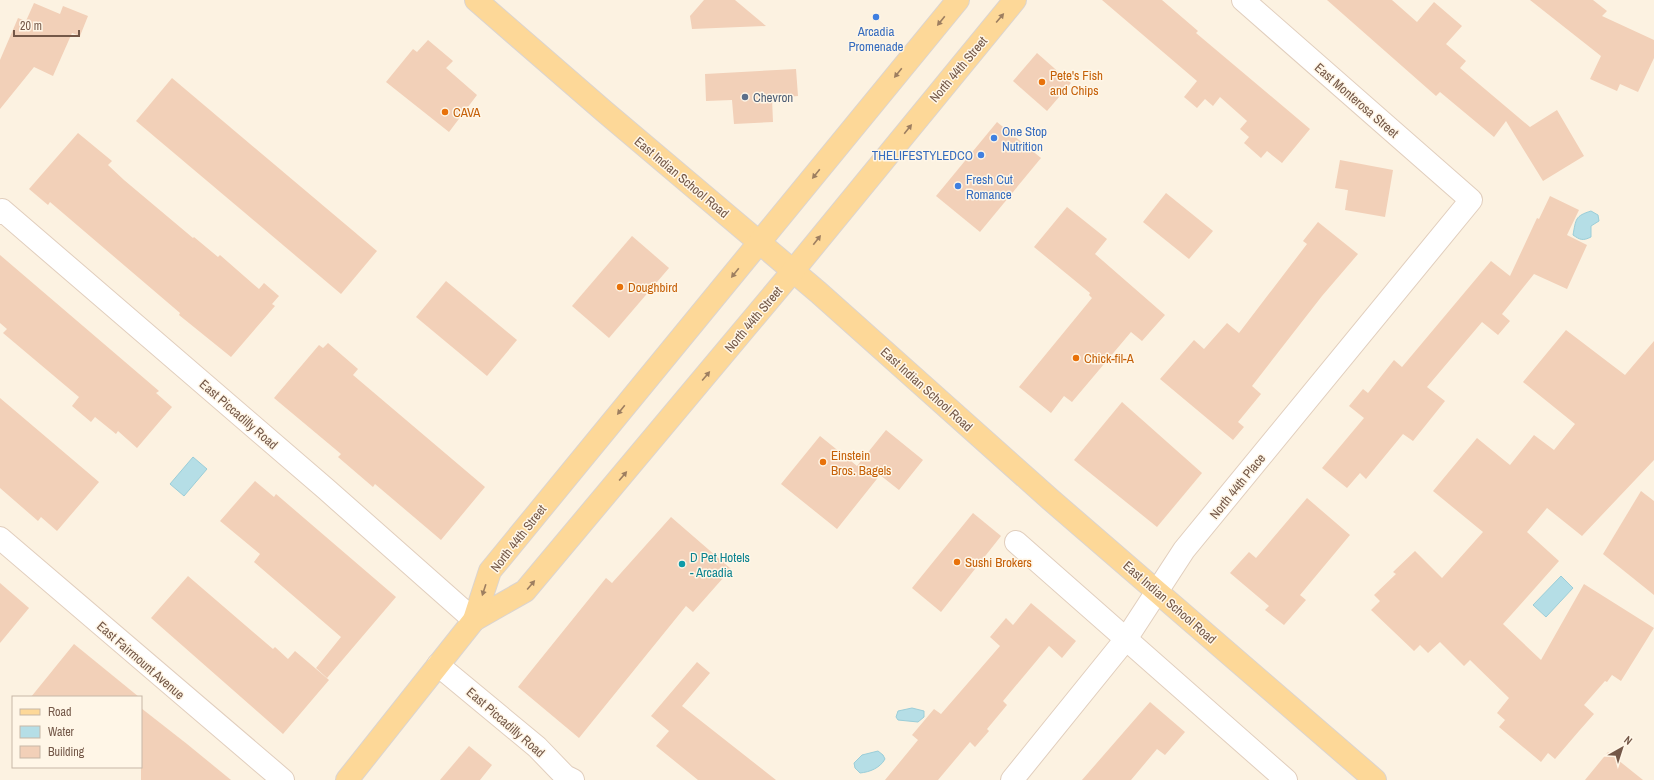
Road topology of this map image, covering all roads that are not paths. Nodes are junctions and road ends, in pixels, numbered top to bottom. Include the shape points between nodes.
1 (476, 0) edge
2 (958, 0) edge
3 (1015, 0) edge
4 (1243, 0) edge
5 (1471, 200) joint
6 (1, 212) edge
7 (760, 243) junction
8 (793, 271) junction
9 (0, 538) edge
10 (1016, 542) dead end
11 (1157, 590) junction
12 (474, 620) junction
13 (1126, 638) junction
14 (438, 665) junction
15 (283, 780) edge
16 (347, 780) edge
17 (573, 780) edge
18 (1012, 780) edge
19 (1286, 780) edge
20 (1375, 780) edge

1 - 7 main road, East Indian School Road
2 -> 7 main road, North 44th Street
8 -> 3 main road, North 44th Street
4 - 5 street, East Monterosa Street
5 - 11 street, North 44th Place via 1184,550
6 - 12 street, East Piccadilly Road via 326,489
7 - 8 main road, East Indian School Road
7 -> 12 main road, North 44th Street via 490,571
8 - 11 main road, East Indian School Road via 1051,500
12 -> 8 main road, North 44th Street via 526,591
9 - 15 street, East Fairmount Avenue
10 - 13 street
11 - 13 street, North 44th Place
11 - 20 main road, East Indian School Road
12 - 14 main road, North 44th Street
13 - 18 street, North 44th Place
13 - 19 street
14 - 16 main road, North 44th Street
14 - 17 street, East Piccadilly Road via 531,742 565,776

